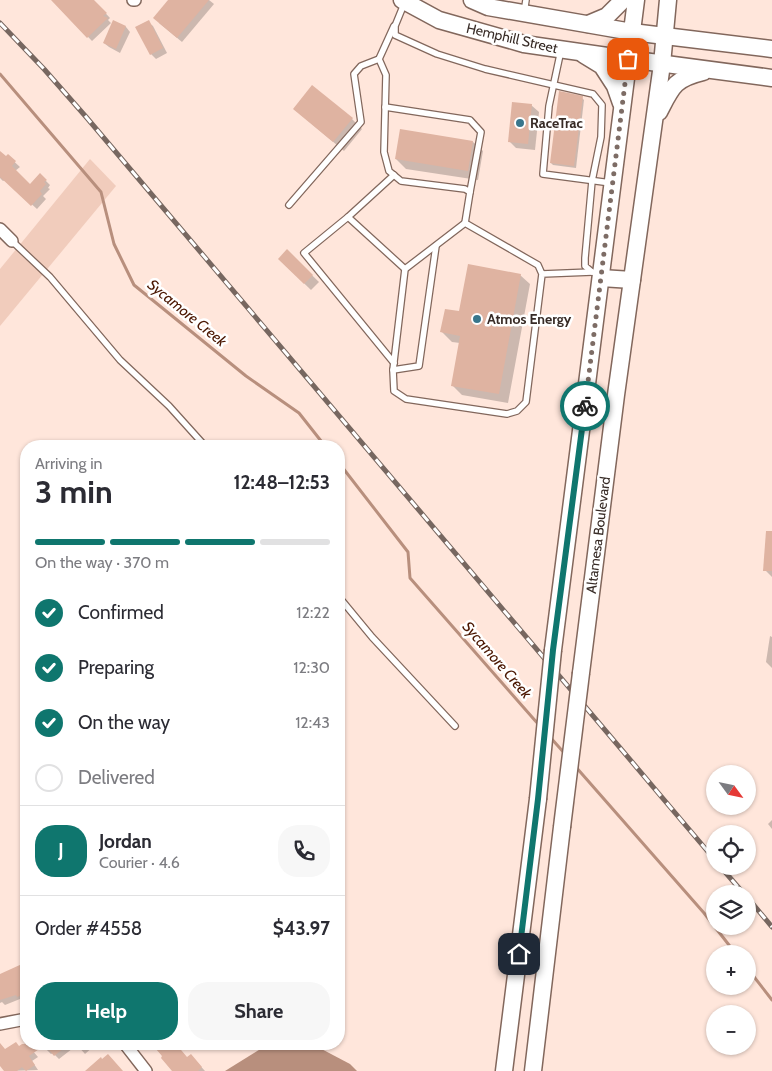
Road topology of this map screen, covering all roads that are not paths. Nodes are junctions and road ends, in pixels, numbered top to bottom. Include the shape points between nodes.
1 (472, 0) edge
2 (623, 0) edge
3 (636, 0) edge
4 (668, 0) edge
5 (404, 1) edge
6 (525, 6) edge
7 (588, 24) junction
8 (394, 26) junction
9 (632, 32) junction
10 (666, 35) junction
11 (561, 49) junction
12 (772, 49) edge
13 (577, 52) junction
14 (379, 59) junction
15 (628, 59) junction
16 (662, 64) junction
17 (711, 70) junction
18 (772, 78) edge
19 (554, 85) junction
20 (385, 108) junction
21 (622, 108) junction
22 (654, 120) junction
23 (394, 175) junction
24 (592, 181) junction
25 (613, 184) junction
26 (470, 192) junction
27 (289, 205) dead end
28 (348, 217) junction
29 (465, 224) junction
30 (0, 229) edge
31 (12, 241) joint
32 (436, 246) junction
33 (405, 269) junction
34 (542, 274) junction
35 (596, 275) junction
36 (632, 280) junction
37 (394, 367) junction
38 (199, 440) edge
39 (345, 604) edge
40 (455, 726) dead end
41 (20, 1020) edge
42 (0, 1024) edge
43 (130, 1050) edge
44 (146, 1071) edge
45 (504, 1071) edge
46 (533, 1071) edge

1 - 6 main road, Hemphill Street via 488,7
2 - 7 main road via 607,16
3 - 9 main road
4 - 10 main road, Altamesa Boulevard
5 - 8 lane
5 - 11 main road, Hemphill Street via 439,20 524,44
6 - 7 main road, Hemphill Street
7 - 9 main road, Hemphill Street
8 - 14 lane
8 - 19 lane via 395,35 437,54
9 - 10 main road, Hemphill Street
9 - 15 main road
10 - 12 main road, Hemphill Street
10 - 16 main road, Altamesa Boulevard
11 - 13 main road, Hemphill Street
11 - 19 lane
13 - 15 main road, Hemphill Street
13 - 21 main road via 602,66 615,86
14 - 20 lane via 386,75
14 - 27 lane via 361,66 354,74 361,122
15 - 16 main road, Hemphill Street
15 - 21 main road
16 - 17 main road, Hemphill Street
16 - 22 main road, Altamesa Boulevard
17 - 18 main road, Hemphill Street
17 - 22 main road via 677,82
19 - 24 lane via 593,94 602,105 601,137
19 - 24 lane via 543,174
20 - 23 lane via 384,152 389,171
20 - 26 lane via 470,120 481,132
21 - 25 main road
22 - 36 main road, Altamesa Boulevard
23 - 26 lane via 401,181
23 - 28 lane
24 - 25 lane
24 - 35 lane via 585,266
25 - 35 main road
26 - 29 lane
28 - 33 lane
28 - 37 lane via 304,253
29 - 32 lane
29 - 34 lane via 538,265
30 - 31 street
31 - 38 lane via 50,277 120,360 169,406
32 - 33 lane
32 - 37 lane via 419,366
33 - 37 lane
34 - 35 lane
34 - 37 lane via 526,402 517,411 506,414 406,399 394,391
35 - 36 main road
35 - 45 main road, bridge via 538,799
36 - 46 main road, Altamesa Boulevard, bridge
39 - 40 lane
41 - 42 street
43 - 44 street

